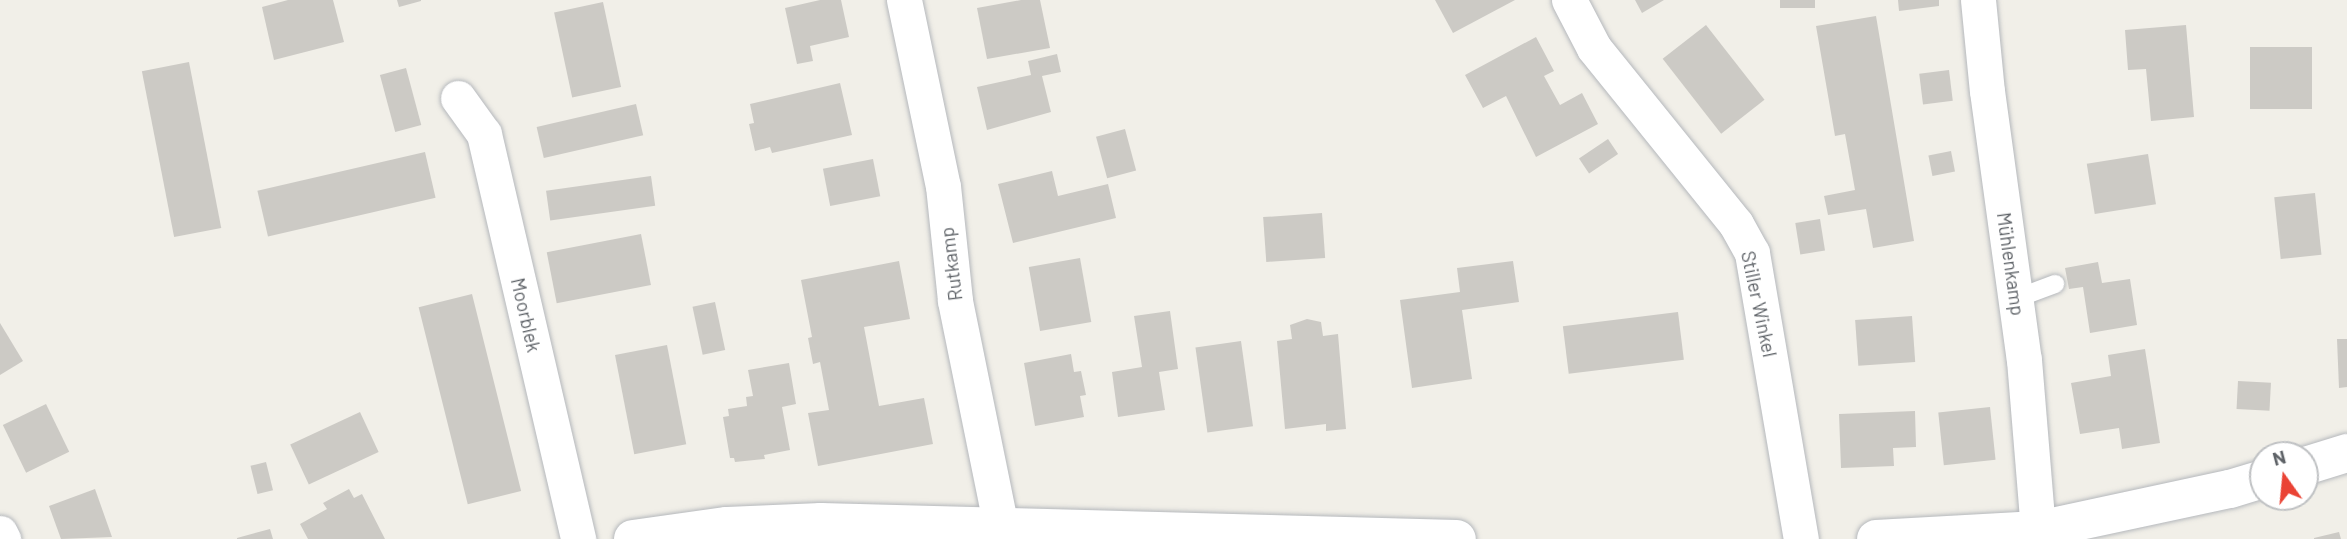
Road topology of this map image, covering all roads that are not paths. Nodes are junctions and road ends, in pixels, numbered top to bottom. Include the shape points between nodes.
1 (904, 0) edge
2 (1569, 0) edge
3 (1978, 0) edge
4 (458, 98) dead end
5 (2055, 284) dead end
6 (2015, 299) junction
7 (2347, 453) edge
8 (2319, 462) edge
9 (2249, 483) edge
10 (1001, 527) junction
11 (2038, 530) junction
12 (0, 533) edge
13 (1187, 535) edge
14 (3, 539) edge
15 (578, 539) edge
16 (633, 539) edge
17 (1457, 539) edge
18 (1801, 539) edge
19 (1876, 539) edge

1 - 10 street, Rutkamp via 943,186 955,302
2 - 18 street, Stiller Winkel via 1594,48 1736,224 1752,253
3 - 6 street, Mühlenkamp
4 - 15 street, Moorblek via 484,134
5 - 6 lane
6 - 11 street, Mühlenkamp
7 - 8 street
9 - 11 street
10 - 13 street
10 - 16 street via 821,522 727,526
11 - 19 street
12 - 14 street
13 - 17 street

